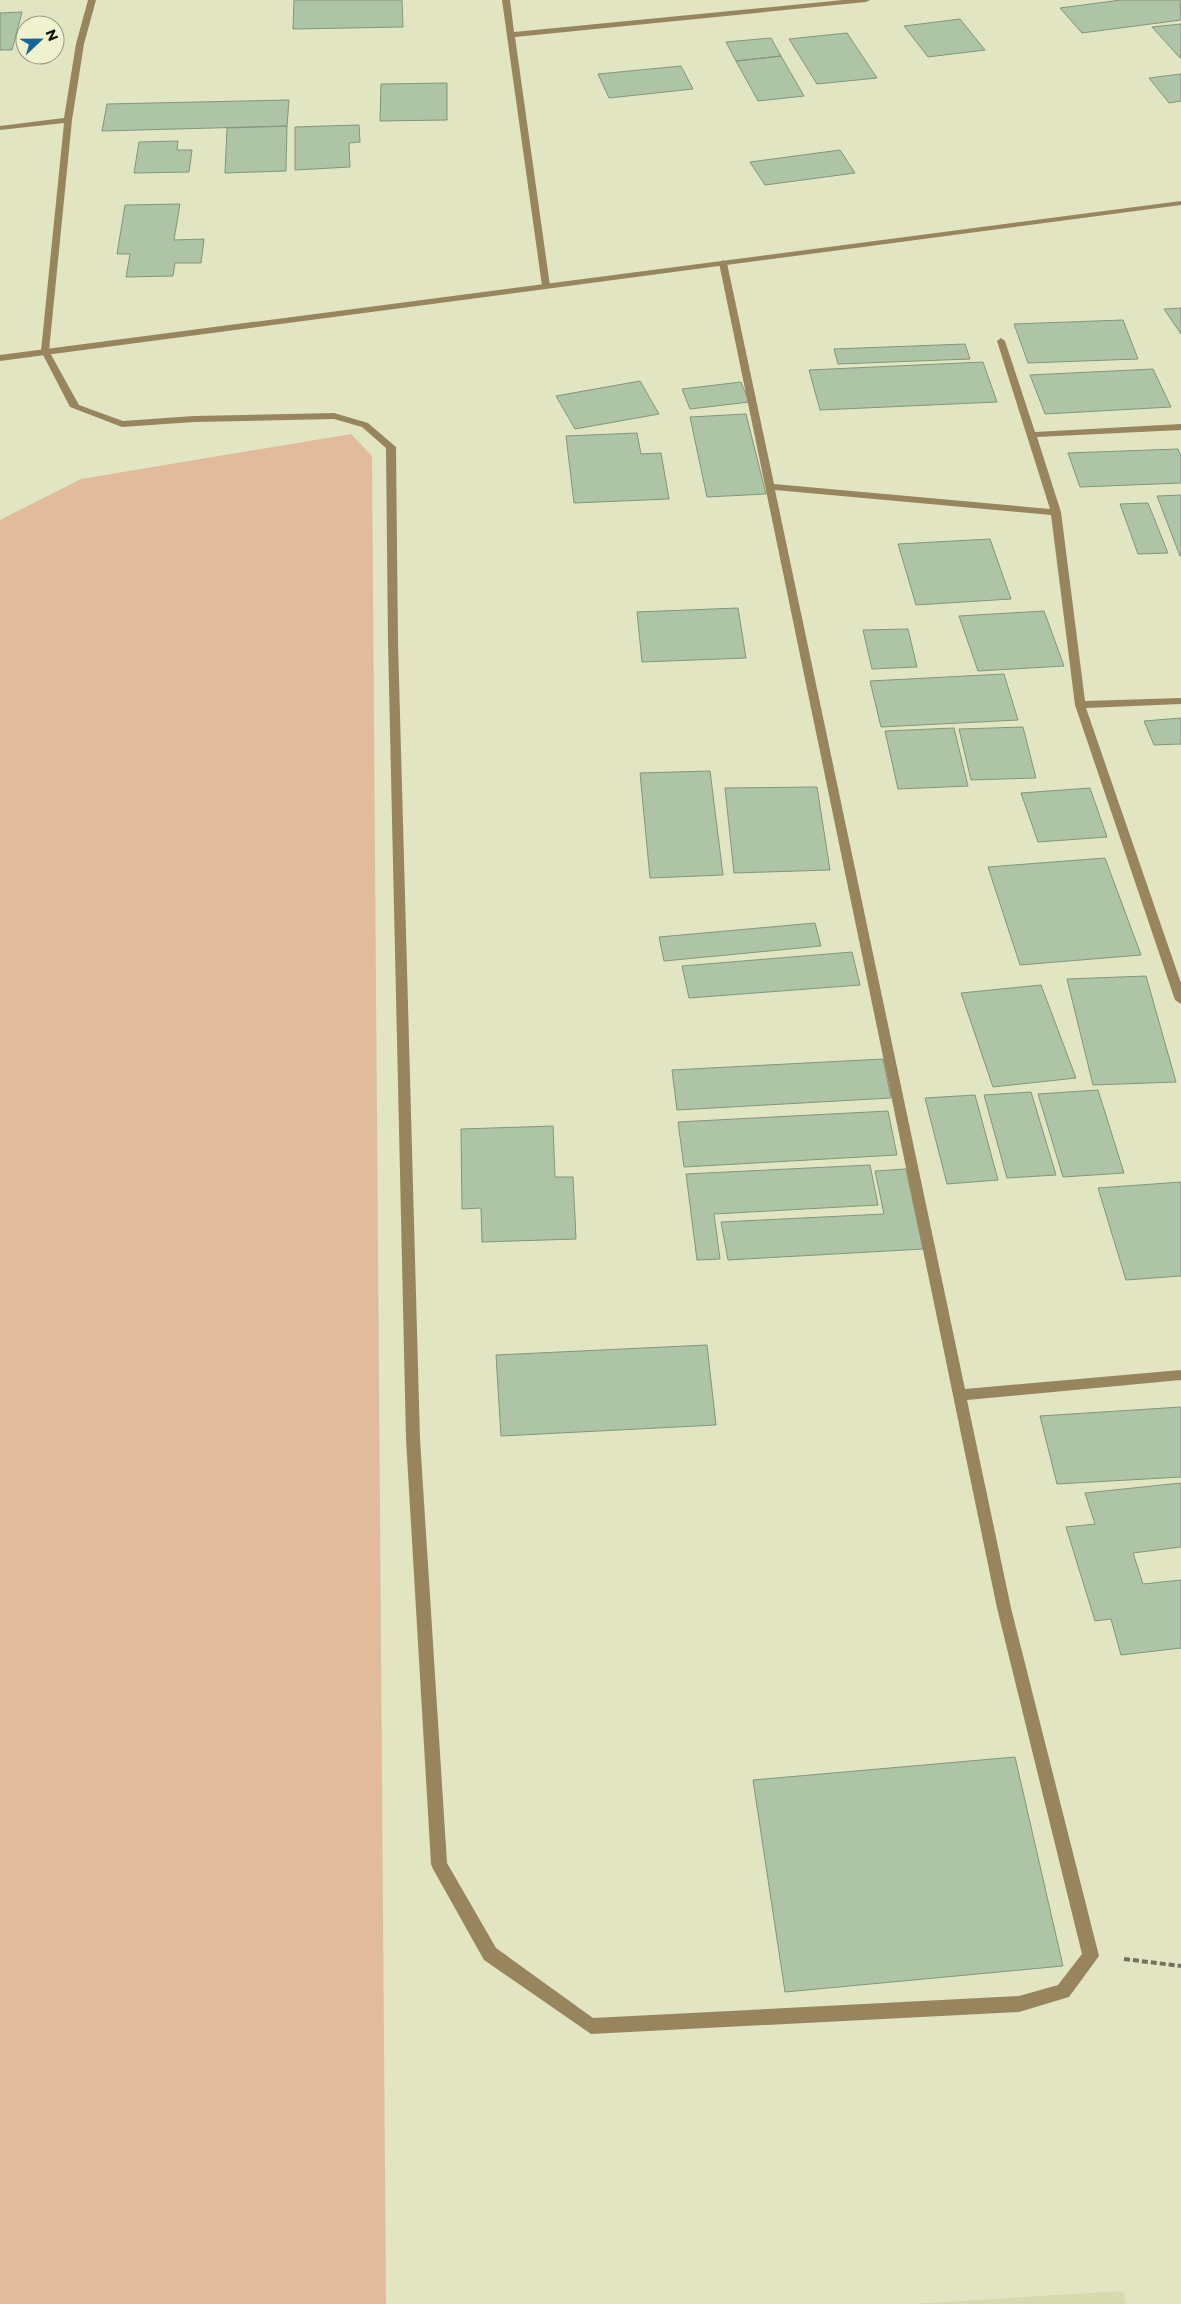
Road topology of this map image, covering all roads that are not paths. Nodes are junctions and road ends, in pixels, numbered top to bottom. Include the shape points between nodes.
1 (92, 0) edge
2 (506, 0) edge
3 (866, 0) edge
4 (511, 35) junction
5 (68, 120) junction
6 (0, 128) edge
7 (1181, 202) edge
8 (723, 262) junction
9 (546, 286) junction
10 (1001, 342) dead end
11 (44, 352) junction
12 (0, 358) edge
13 (1181, 427) edge
14 (1031, 435) junction
15 (771, 487) junction
16 (1056, 512) junction
17 (1181, 701) edge
18 (1080, 705) junction
19 (1181, 1000) edge
20 (1181, 1374) edge
21 (959, 1395) junction

1 - 5 street via 80,44
2 - 4 street
3 - 4 street
4 - 9 street
5 - 6 street
5 - 11 street
7 - 8 street
8 - 9 street
8 - 15 street
9 - 11 street
10 - 14 street
11 - 12 street
11 - 21 street via 75,407 122,424 334,416 365,425 391,447 413,1438 439,1864 490,1954 591,2026 1019,2004 1063,1991 1091,1956 1004,1608
13 - 14 street
14 - 16 street
15 - 16 street
15 - 21 street
16 - 18 street
17 - 18 street
18 - 19 street
20 - 21 street

